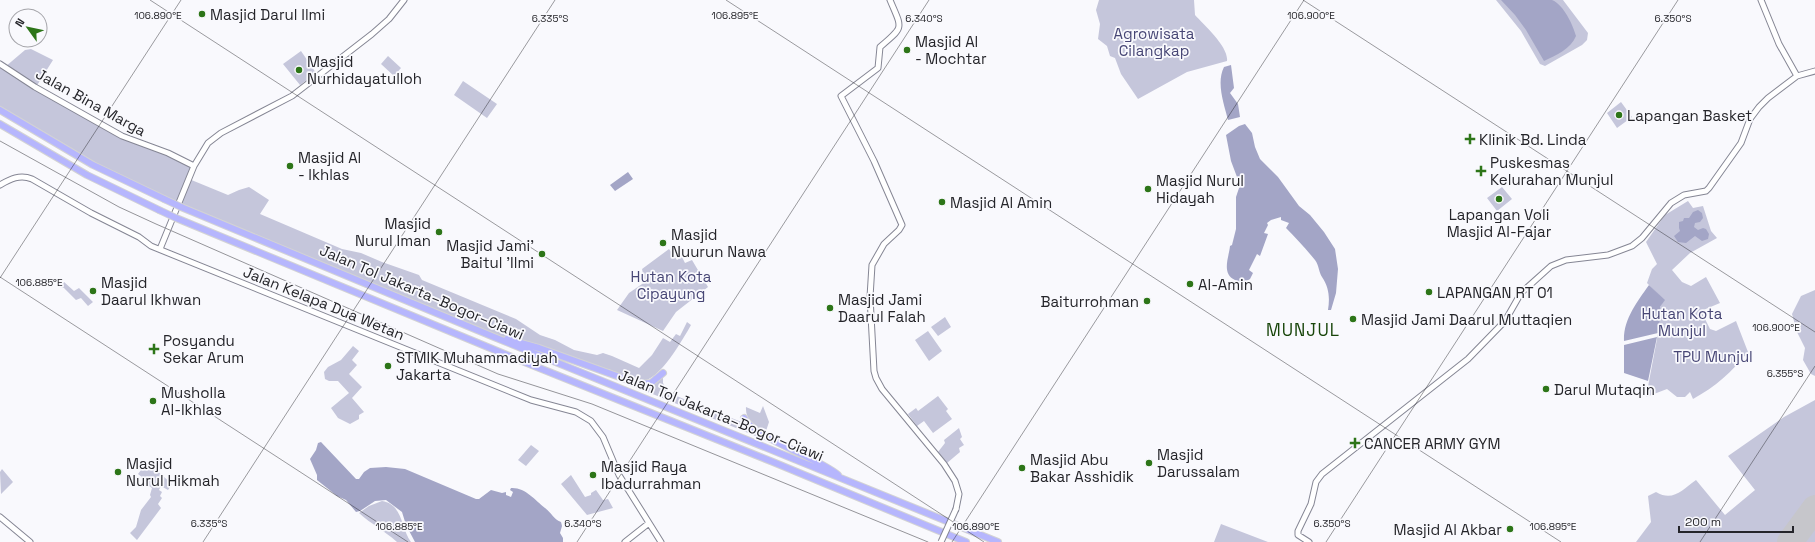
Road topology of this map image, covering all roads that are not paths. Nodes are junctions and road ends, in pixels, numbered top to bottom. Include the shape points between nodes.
1 (404, 0) edge
2 (890, 0) edge
3 (1761, 0) edge
4 (0, 64) edge
5 (1815, 71) edge
6 (1798, 76) junction
7 (0, 110) edge
8 (0, 124) edge
9 (194, 166) junction
10 (0, 185) edge
11 (160, 249) junction
12 (494, 337) junction
13 (662, 373) dead end
14 (744, 418) dead end
15 (844, 480) junction
16 (0, 517) edge
17 (649, 523) junction
18 (30, 542) edge
19 (625, 542) edge
20 (661, 542) edge
21 (941, 542) edge
22 (966, 542) edge
23 (998, 542) edge
24 (1309, 542) edge

1 - 9 street via 389,19 372,34 292,96 213,139
2 - 21 street, bridge via 899,22 898,32 880,47 878,68 841,97 902,224 884,244 872,265 870,297 873,356 876,378 882,389 955,480 959,494 956,509
3 - 6 street via 1779,44
4 - 9 street, Jalan Bina Marga via 122,136
5 - 6 street
6 - 24 street via 1759,107 1750,119 1741,143 1714,184 1706,191 1684,195 1671,203 1642,238 1632,246 1608,255 1558,262 1542,273 1521,293 1505,321 1468,359 1322,474 1316,482 1311,504 1298,531 1298,535
7 - 12 highway, Jalan Tol Jakarta–Bogor–Ciawi, bridge via 87,161 181,207
8 - 22 highway, Jalan Tol Jakarta–Bogor–Ciawi, bridge via 87,175 176,218
9 - 11 street
10 - 11 street, Jalan Kelapa Dua Wetan via 14,177 27,177 38,181 91,213
11 - 17 street, Jalan Kelapa Dua Wetan via 531,400 581,414 600,432 615,466
12 - 13 highway via 531,346 639,384 651,383
12 - 15 highway, Jalan Tol Jakarta–Bogor–Ciawi
14 - 15 highway via 753,429 820,462
15 - 23 highway, Jalan Tol Jakarta–Bogor–Ciawi
16 - 18 street
17 - 19 street
17 - 20 street, Jalan Kelapa Dua Wetan

